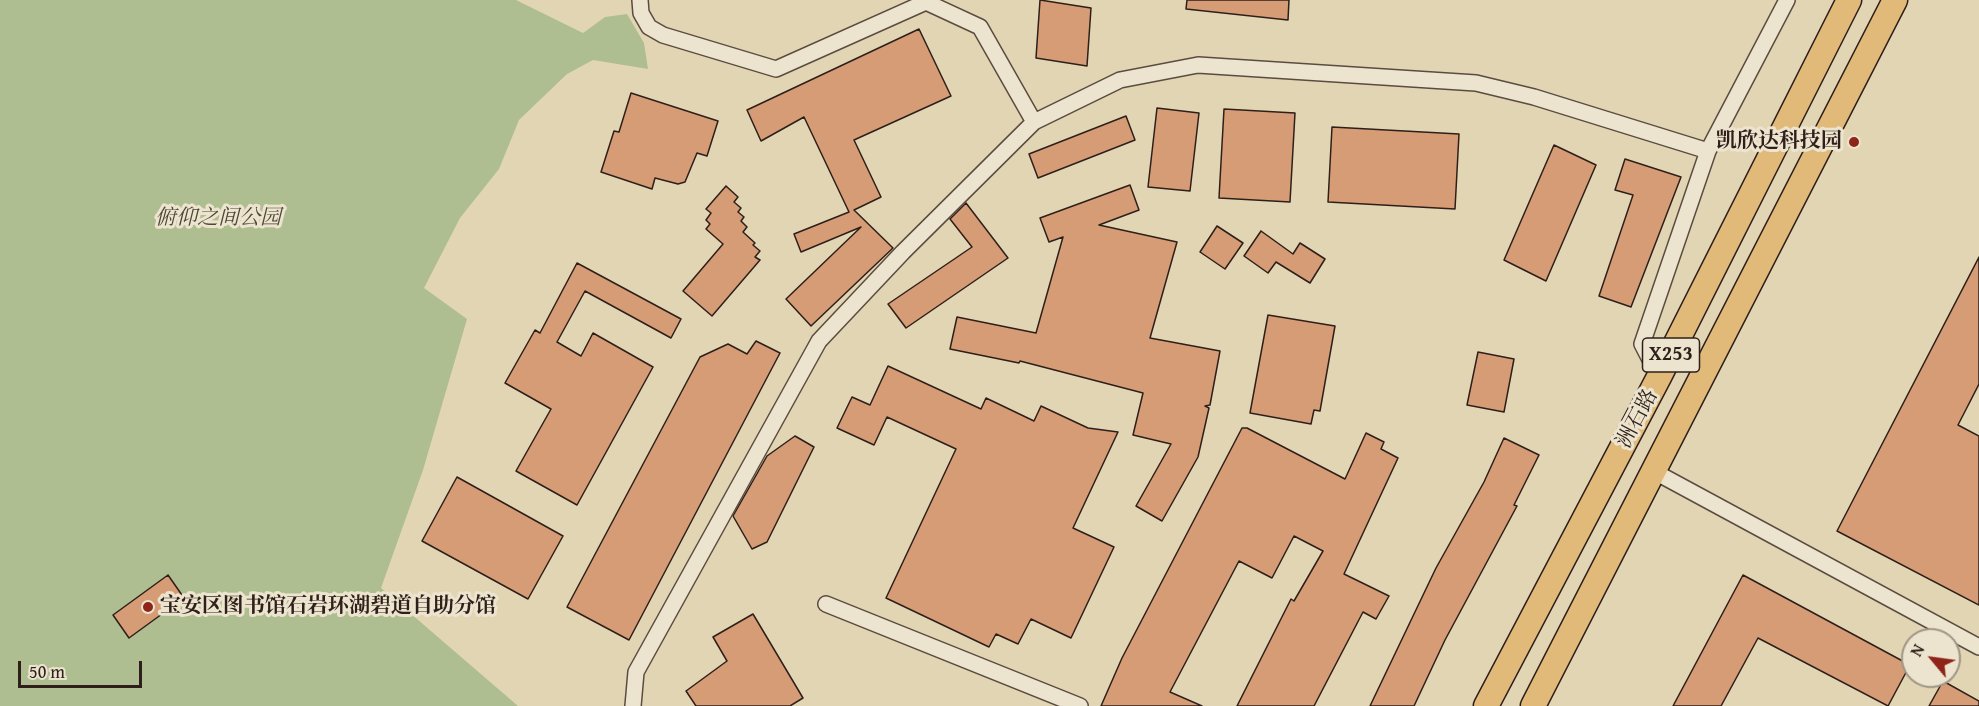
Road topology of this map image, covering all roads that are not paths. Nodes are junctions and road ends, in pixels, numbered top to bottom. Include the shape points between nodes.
1 (640, 0) edge
2 (1787, 0) edge
3 (1849, 0) edge
4 (1895, 0) edge
5 (1034, 122) junction
6 (1708, 151) junction
7 (1659, 378) junction
8 (1655, 472) junction
9 (825, 603) dead end
10 (1979, 647) edge
11 (633, 706) edge
12 (1080, 706) edge
13 (1486, 706) edge
14 (1533, 706) edge

1 - 5 street via 641,14 649,27 663,35 776,69 926,2 980,27
2 - 6 street
3 - 7 main road, 洲石路 / X253
4 - 8 main road, 洲石路 / X253
5 - 6 street via 1120,80 1198,65 1476,83
5 - 11 street via 819,341 636,672
6 - 7 street via 1642,344
7 - 13 main road, 洲石路 / X253
8 - 10 street
8 - 14 main road, 洲石路 / X253
9 - 12 street

